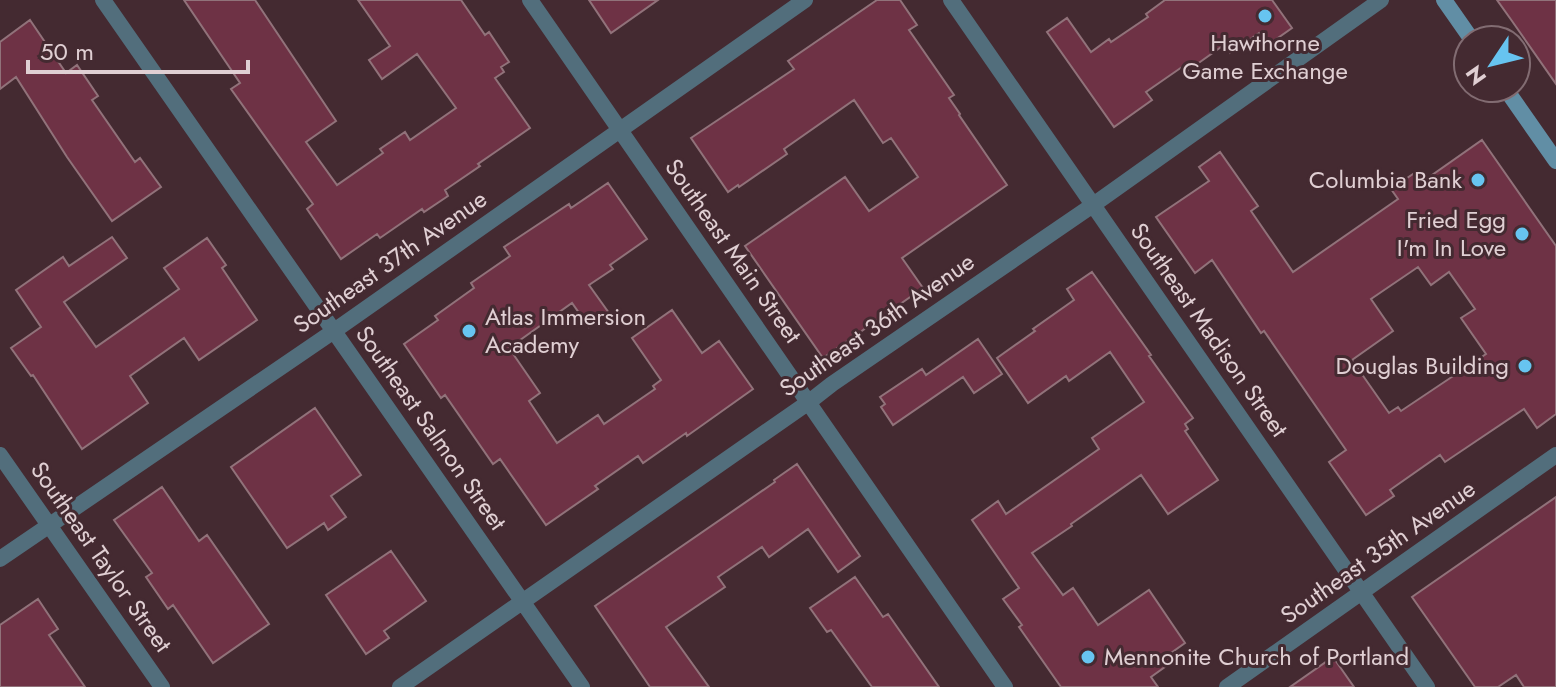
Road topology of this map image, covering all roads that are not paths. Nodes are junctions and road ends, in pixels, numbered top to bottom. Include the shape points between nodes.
1 (103, 0) edge
2 (530, 0) edge
3 (805, 0) edge
4 (951, 0) edge
5 (1381, 0) edge
6 (1444, 0) edge
7 (1461, 24) edge
8 (1516, 104) edge
9 (620, 129) junction
10 (1556, 161) edge
11 (1093, 205) junction
12 (334, 331) junction
13 (809, 402) junction
14 (0, 455) edge
15 (1556, 455) edge
16 (49, 525) junction
17 (0, 559) edge
18 (1362, 594) junction
19 (523, 602) junction
20 (162, 687) edge
21 (400, 687) edge
22 (582, 687) edge
23 (1005, 687) edge
24 (1227, 687) edge
25 (1427, 687) edge

1 - 12 street, Southeast Salmon Street
2 - 9 street, Southeast Main Street
3 - 9 street, Southeast 37th Avenue
4 - 11 street, Southeast Madison Street
5 - 11 street, Southeast 36th Avenue
6 - 7 main road
8 - 10 main road
9 - 12 street, Southeast 37th Avenue
9 - 13 street, Southeast Main Street
11 - 13 street, Southeast 36th Avenue
11 - 18 street, Southeast Madison Street
12 - 16 street, Southeast 37th Avenue
12 - 19 street, Southeast Salmon Street
13 - 19 street, Southeast 36th Avenue
13 - 23 street, Southeast Main Street
14 - 16 street, Southeast Taylor Street
15 - 18 street, Southeast 35th Avenue
16 - 17 street, Southeast 37th Avenue
16 - 20 street, Southeast Taylor Street
18 - 24 street, Southeast 35th Avenue
18 - 25 street, Southeast Madison Street
19 - 21 street, Southeast 36th Avenue
19 - 22 street, Southeast Salmon Street

